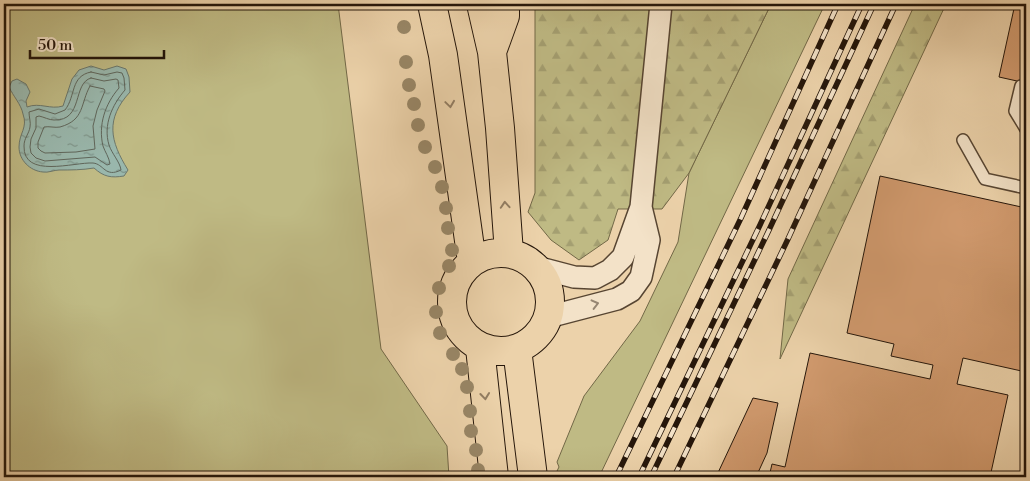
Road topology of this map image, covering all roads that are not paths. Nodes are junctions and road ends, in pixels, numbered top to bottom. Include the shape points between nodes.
1 (432, 4) edge
2 (440, 4) edge
3 (481, 4) edge
4 (505, 4) edge
5 (661, 4) edge
6 (492, 52) junction
7 (443, 55) junction
8 (1021, 86) dead end
9 (1026, 129) edge
10 (963, 140) dead end
11 (1026, 188) edge
12 (641, 207) junction
13 (509, 253) junction
14 (472, 262) junction
15 (536, 267) junction
16 (548, 317) junction
17 (480, 348) junction
18 (517, 349) junction
19 (494, 477) edge
20 (533, 477) edge

1 - 7 highway
2 - 7 highway
3 - 6 highway
4 - 6 highway via 505,16
5 - 12 street
13 -> 6 highway
7 -> 14 highway
8 - 9 lane via 1016,111
10 - 11 lane via 985,179
12 - 15 street via 623,256 610,270 595,278 574,277
16 -> 12 street via 617,299 631,291 641,277 649,240
13 - 14 highway via 490,254
13 - 15 highway
14 - 17 highway via 461,272 453,288 451,305 461,331
15 - 16 highway via 546,282 550,300
16 - 18 highway via 531,342
17 - 18 highway via 498,352
17 -> 19 highway
18 - 20 highway

